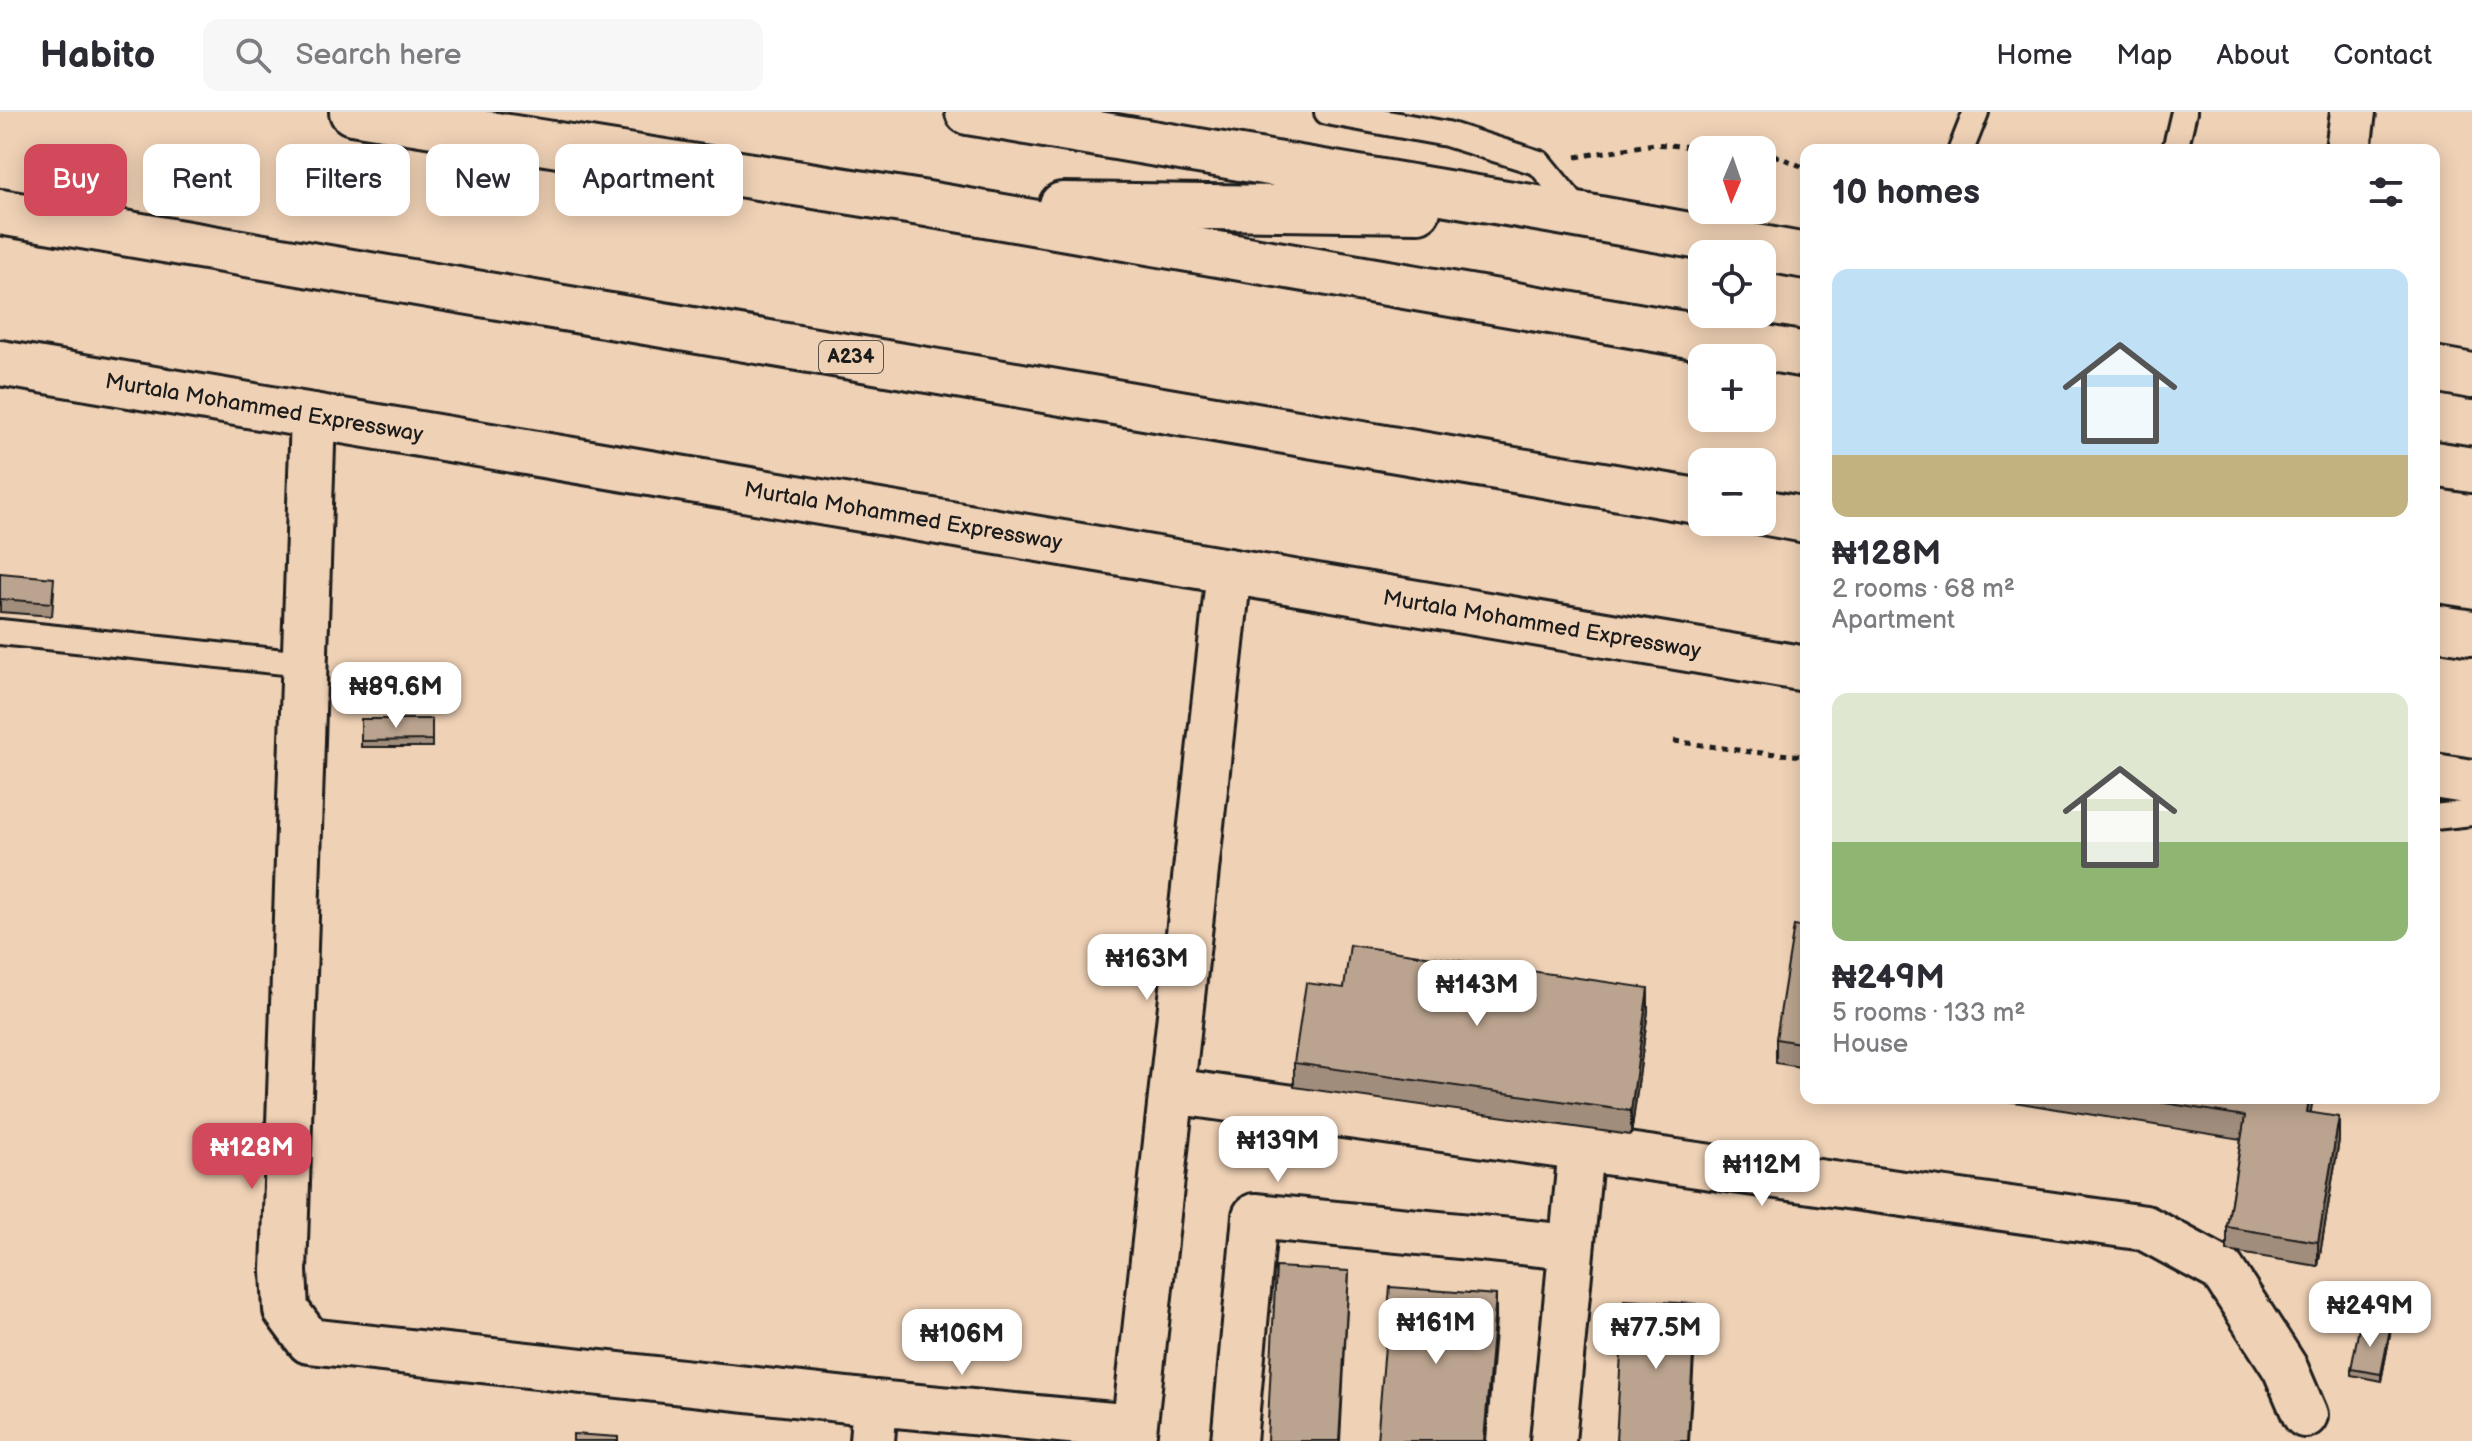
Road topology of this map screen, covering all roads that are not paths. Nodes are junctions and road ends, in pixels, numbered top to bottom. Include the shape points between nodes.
1 (352, 112) edge
2 (968, 112) edge
3 (1327, 112) edge
4 (1976, 112) edge
5 (2184, 112) edge
6 (2353, 112) edge
7 (1963, 144) edge
8 (2176, 144) edge
9 (2349, 144) edge
10 (927, 204) junction
11 (0, 212) edge
12 (1572, 214) junction
13 (1800, 255) edge
14 (1800, 354) edge
15 (0, 363) edge
16 (2440, 370) edge
17 (2472, 376) edge
18 (313, 416) junction
19 (2440, 465) edge
20 (2472, 470) edge
21 (1688, 500) edge
22 (1776, 515) edge
23 (1800, 519) edge
24 (1229, 571) junction
25 (2440, 628) edge
26 (0, 632) edge
27 (2472, 633) edge
28 (1757, 661) junction
29 (303, 664) junction
30 (1800, 668) edge
31 (1800, 690) edge
32 (2440, 777) edge
33 (2472, 782) edge
34 (2472, 813) edge
35 (2440, 816) edge
36 (1172, 1091) junction
37 (1581, 1148) junction
38 (1571, 1247) junction
39 (2305, 1415) dead end
40 (874, 1422) edge
41 (1133, 1434) edge
42 (1234, 1441) edge
43 (1553, 1441) edge

1 - 10 main road
2 - 12 main road
3 - 12 lane via 1447,134 1539,163
4 - 7 lane
5 - 8 lane
6 - 9 main road
10 - 12 main road
10 - 14 main road
11 - 21 main road, A234
12 - 13 main road
15 - 18 main road, Murtala Mohammed Expressway
16 - 17 main road
18 - 24 main road, Murtala Mohammed Expressway
18 - 29 main road
19 - 20 main road
22 - 23 main road
24 - 28 main road, Murtala Mohammed Expressway
24 - 36 main road
25 - 27 main road
26 - 29 lane
28 - 30 main road, Murtala Mohammed Expressway
28 - 31 lane
29 - 40 main road via 284,1271 286,1310 309,1341
32 - 33 main road
34 - 35 lane
36 - 37 main road
36 - 41 main road
37 - 38 main road
37 - 39 main road via 2145,1228 2222,1270 2285,1368
38 - 42 main road via 1255,1216
38 - 43 main road
40 - 41 main road

